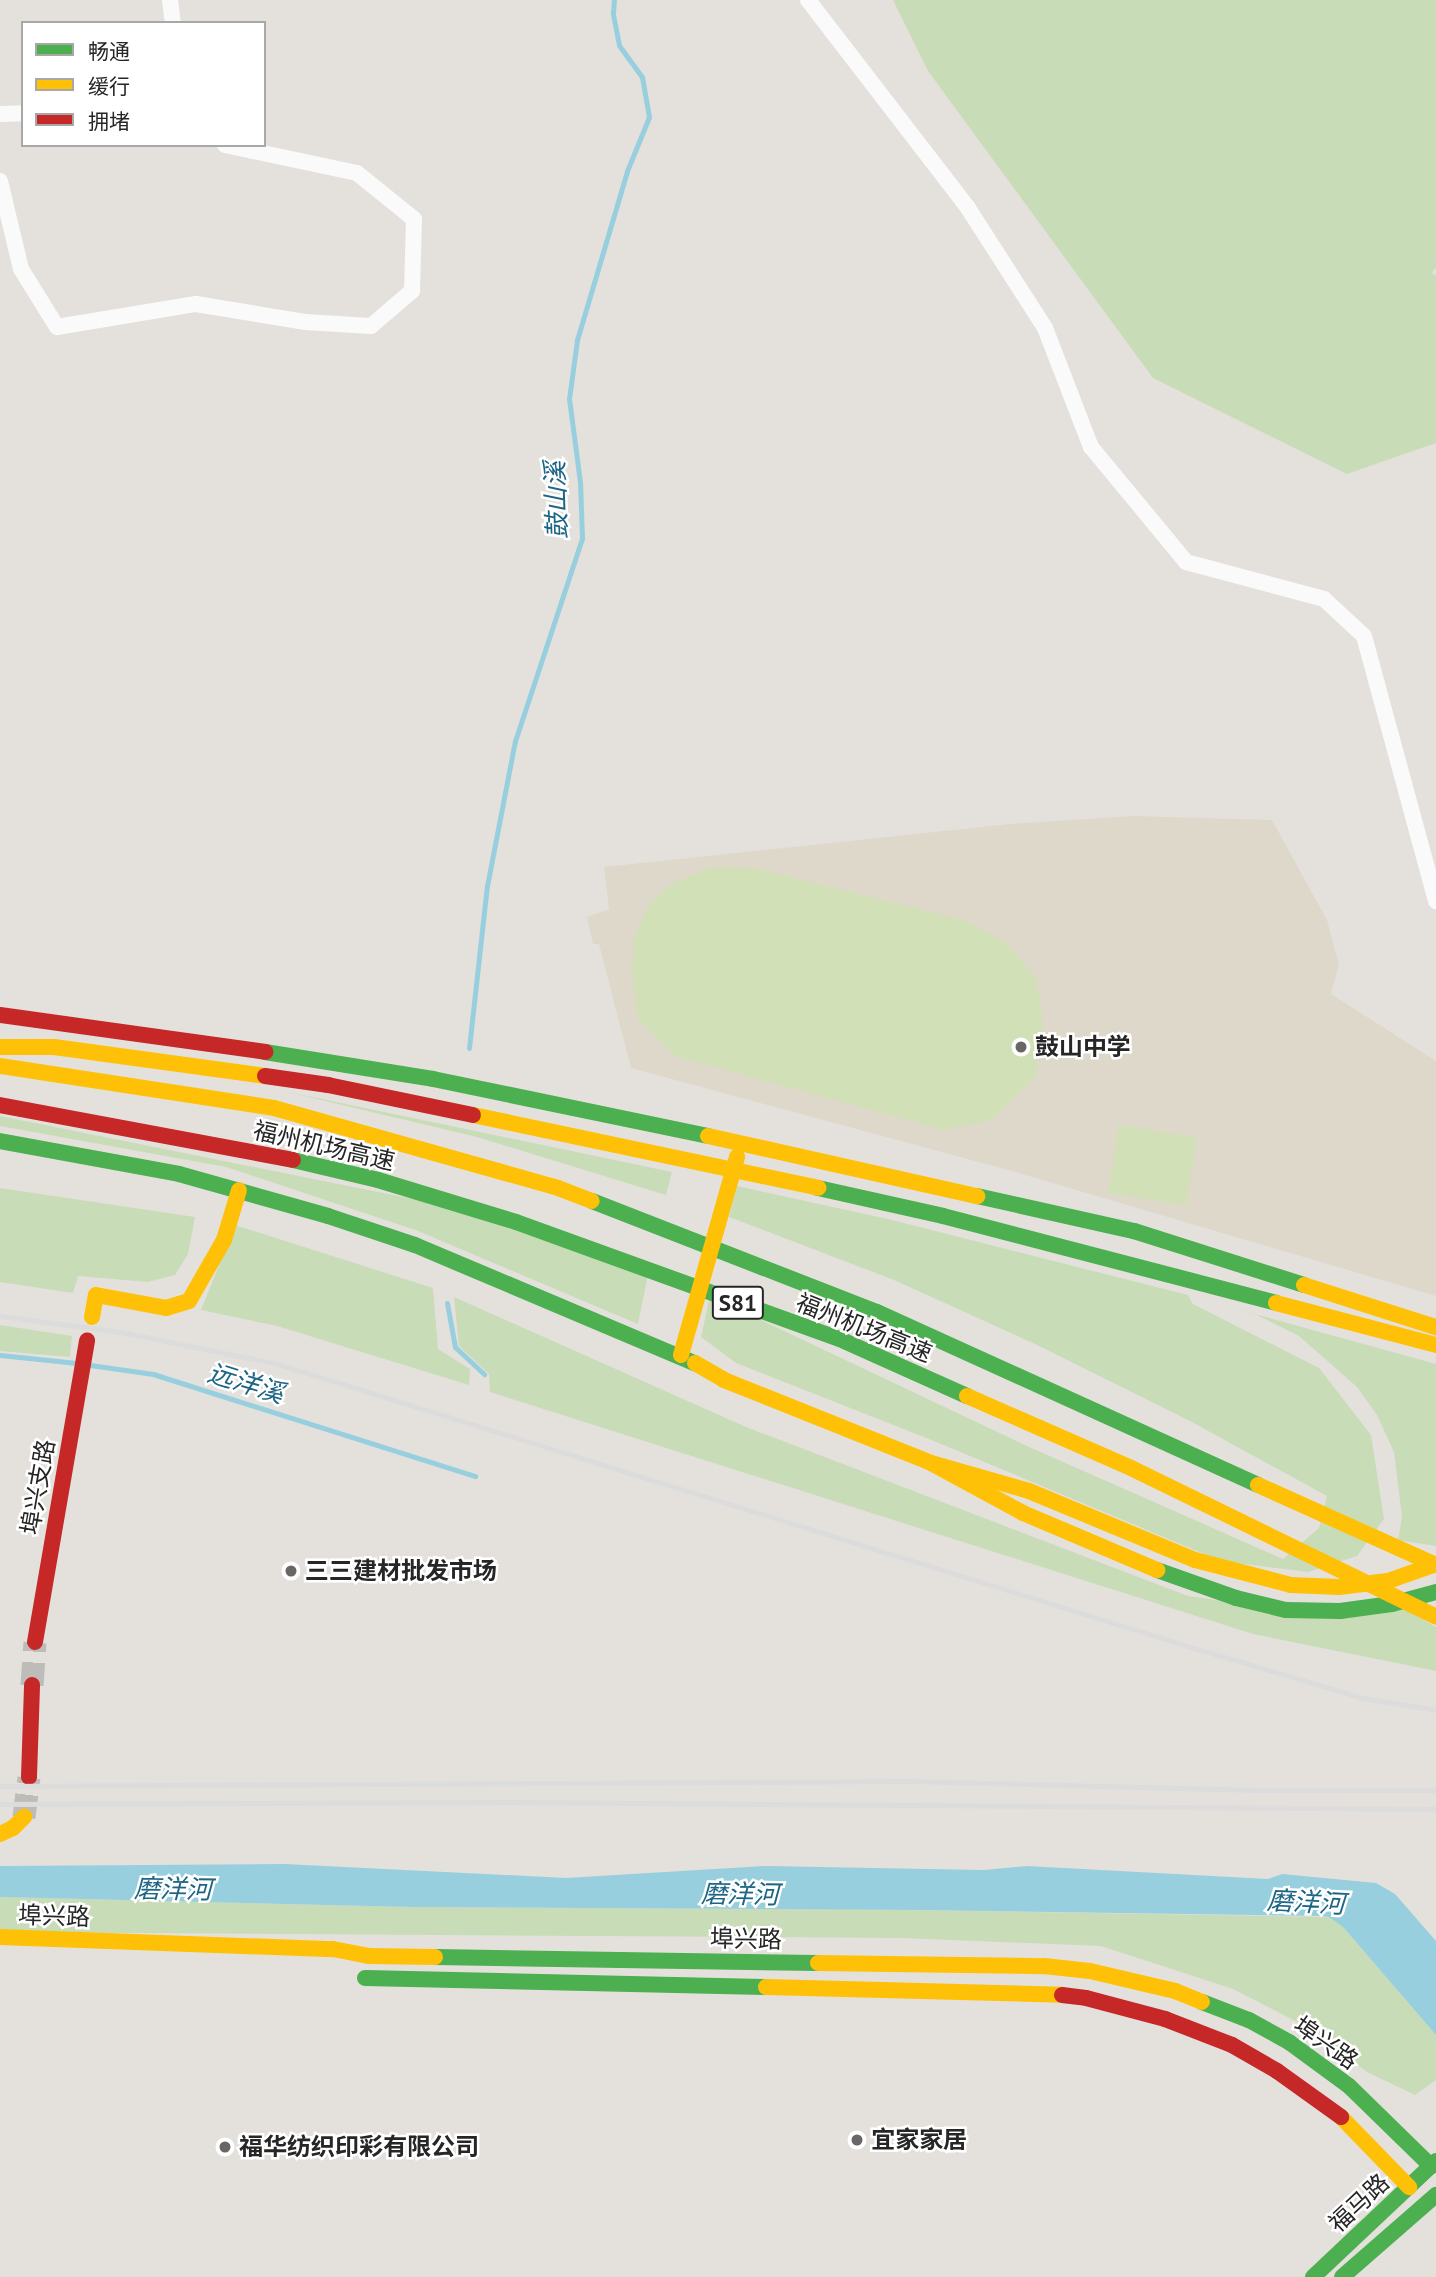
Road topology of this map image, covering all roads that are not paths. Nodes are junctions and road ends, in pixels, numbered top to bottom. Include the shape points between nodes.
1 (170, 0) edge
2 (808, 0) edge
3 (173, 21) edge
4 (21, 113) edge
5 (0, 114) edge
6 (234, 147) edge
7 (0, 180) edge
8 (1436, 901) edge
9 (0, 1016) edge
10 (0, 1047) edge
11 (0, 1066) edge
12 (0, 1105) edge
13 (0, 1141) edge
14 (741, 1144) junction
15 (239, 1191) junction
16 (92, 1317) dead end
17 (1436, 1327) edge
18 (87, 1340) dead end
19 (1436, 1345) edge
20 (681, 1355) junction
21 (931, 1463) junction
22 (1436, 1565) edge
23 (1436, 1592) edge
24 (1436, 1617) edge
25 (35, 1643) tunnel mouth
26 (32, 1685) tunnel mouth
27 (29, 1777) tunnel mouth
28 (24, 1817) dead end
29 (0, 1834) edge
30 (0, 1937) edge
31 (365, 1978) dead end
32 (1434, 2164) edge
33 (1409, 2187) junction
34 (1436, 2195) edge
35 (1313, 2277) edge
36 (1342, 2277) edge

1 - 3 street
2 - 8 street via 968,208 1045,328 1091,447 1186,562 1324,599 1364,636
4 - 5 street
6 - 7 street via 357,173 415,219 412,291 371,326 305,323 196,304 57,327 22,269
9 - 14 main road via 176,1038 433,1079
10 - 19 main road via 54,1047 328,1085 943,1216
11 - 22 main road, 福州机场高速 / S81 via 274,1108 558,1188 877,1312
12 - 24 main road, 福州机场高速 / S81 via 261,1153 378,1180 516,1222 844,1341 1131,1468
13 - 15 main road via 114,1161
14 - 17 main road via 1133,1231
14 - 20 main road
15 - 16 main road via 224,1240 189,1301 166,1308 96,1294
15 - 20 main road via 415,1245
18 - 25 main road, 埠兴支路
20 - 21 main road via 724,1380
21 - 22 main road via 1029,1491 1195,1560 1291,1585 1339,1587 1388,1581
21 - 23 main road via 1023,1513 1185,1582 1236,1598 1286,1610 1340,1611
26 - 27 main road
28 - 29 main road
30 - 32 main road, 埠兴路 via 333,1949 368,1956 1044,1966 1090,1971 1175,1991 1249,2020 1289,2042 1349,2086
31 - 33 main road, 埠兴路 via 1040,1993 1086,1998 1199,2032 1277,2071 1334,2110
32 - 33 main road, 福马路
33 - 35 main road, 福马路
34 - 36 main road, 福马路

